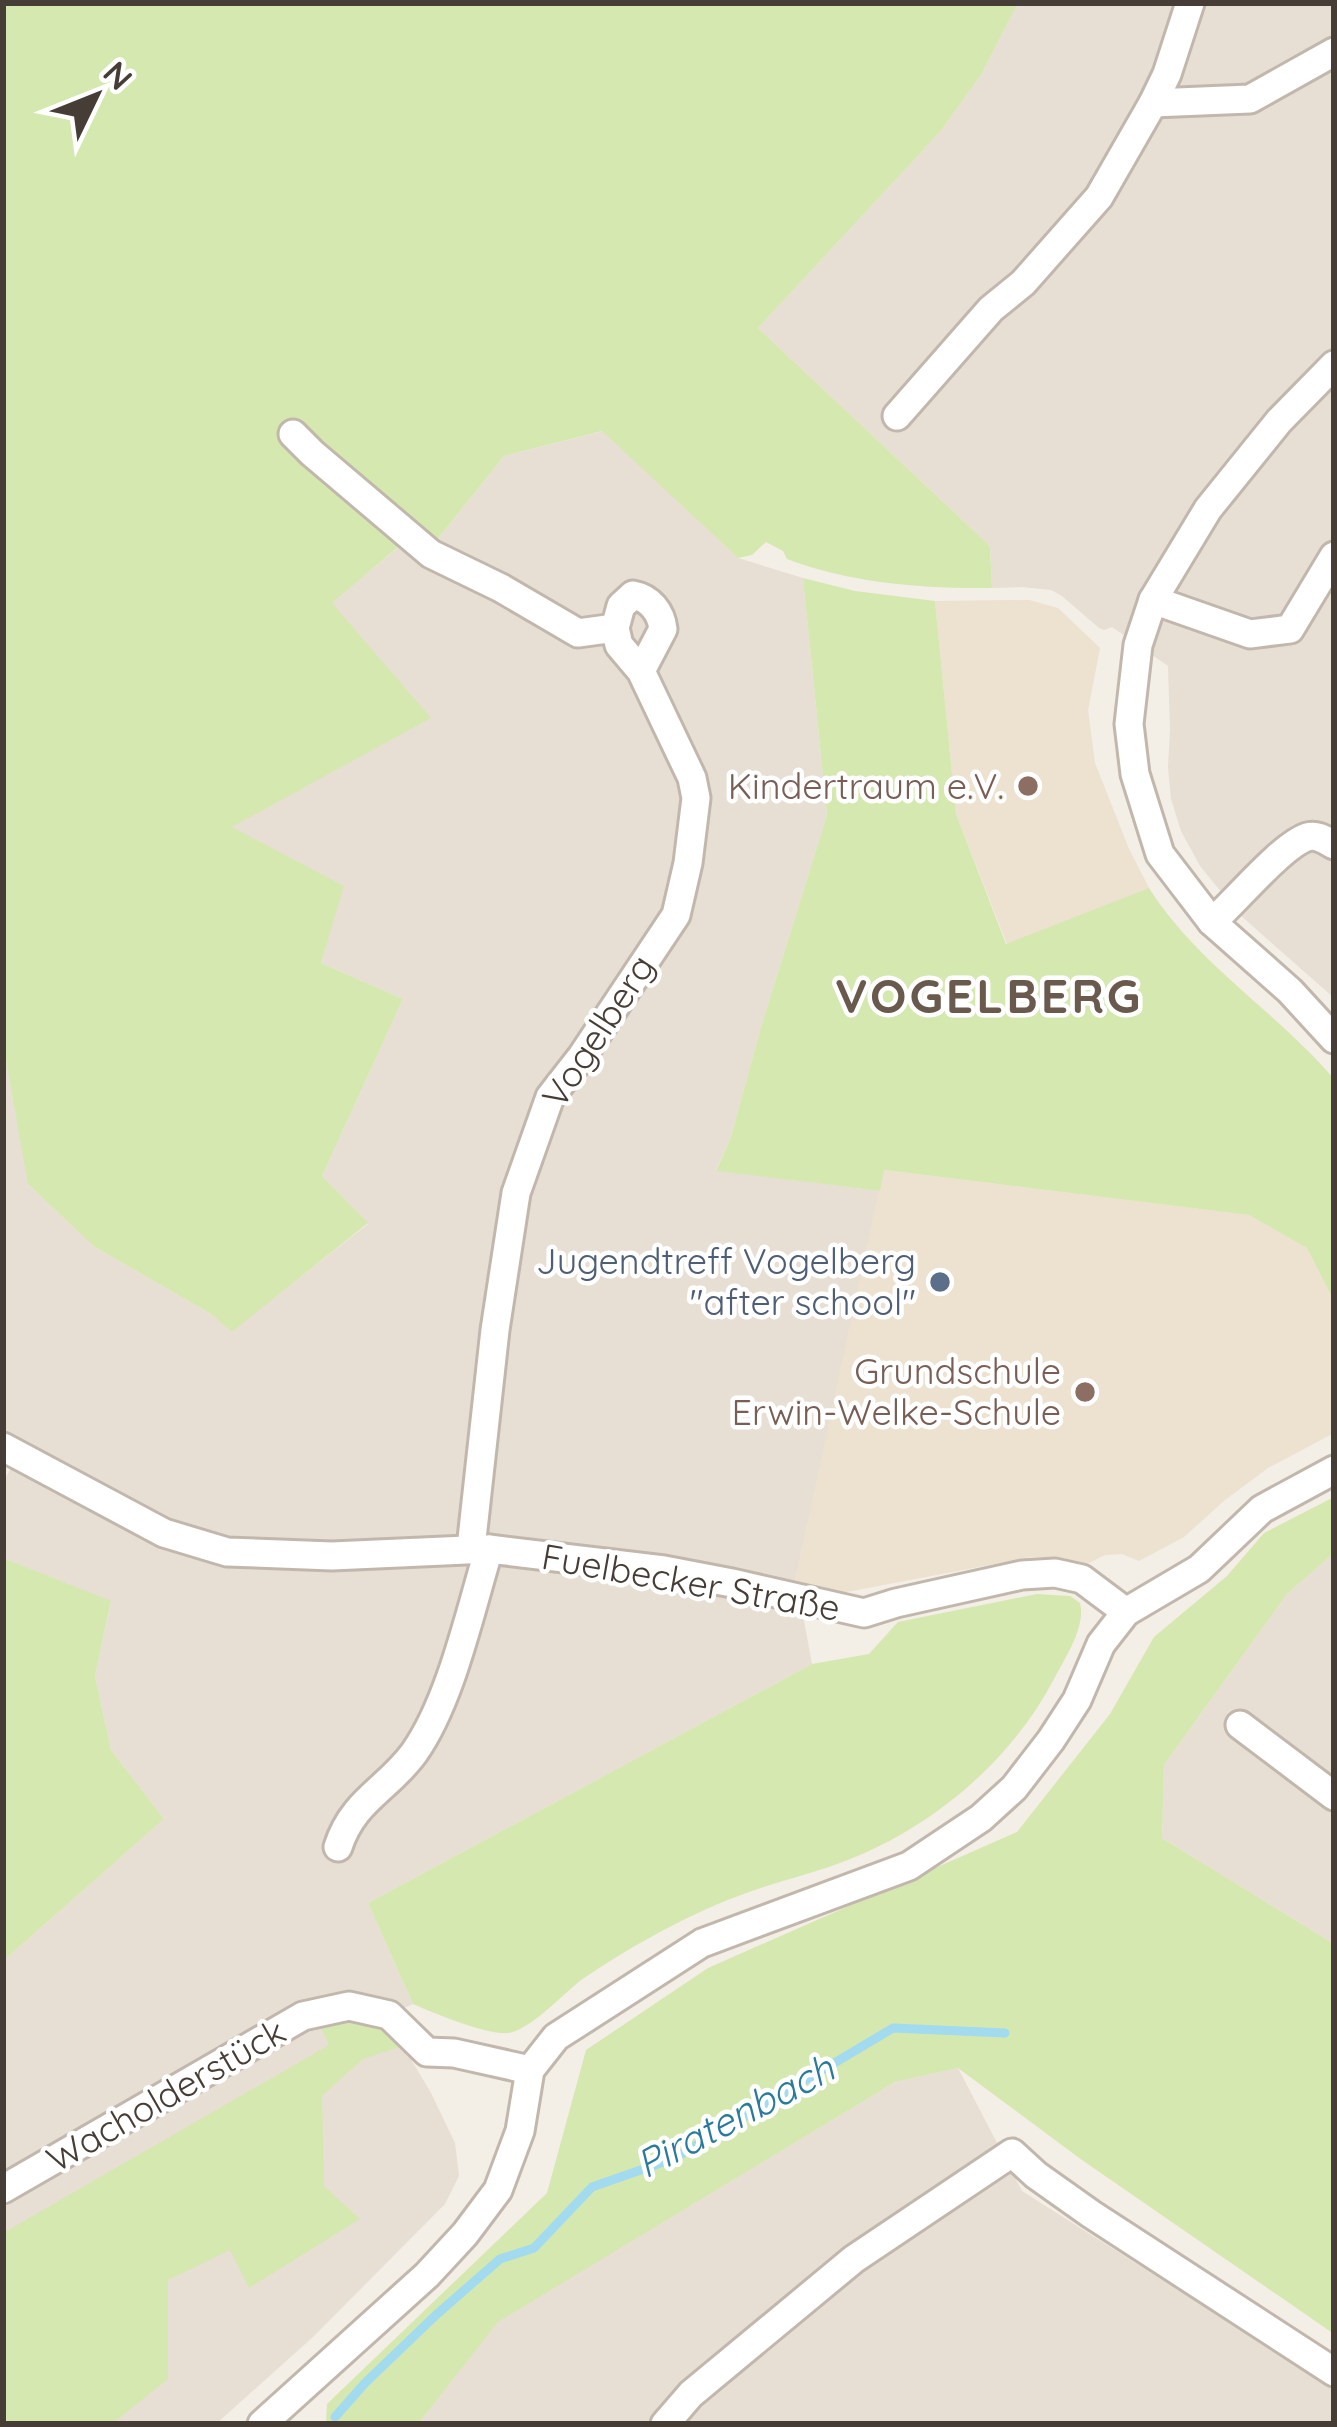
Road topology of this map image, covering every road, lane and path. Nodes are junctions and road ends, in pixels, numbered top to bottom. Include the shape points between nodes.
1 (1190, 3) edge
2 (1334, 52) edge
3 (1153, 104) junction
4 (1334, 364) edge
5 (897, 416) dead end
6 (293, 434) dead end
7 (1334, 556) edge
8 (1154, 600) junction
9 (615, 628) junction
10 (641, 671) junction
11 (1334, 844) edge
12 (1212, 922) junction
13 (1334, 1039) edge
14 (3, 1447) edge
15 (1334, 1470) edge
16 (480, 1548) junction
17 (1126, 1612) junction
18 (1240, 1725) dead end
19 (1334, 1796) edge
20 (338, 1847) dead end
21 (530, 2069) junction
22 (3, 2189) edge
23 (1334, 2372) edge
24 (270, 2422) edge
25 (665, 2424) edge

1 - 3 street
2 - 3 street via 1250,99
3 - 5 street via 1099,197
4 - 8 street via 1208,509
6 - 9 street via 431,554 578,633
7 - 8 street via 1290,629 1250,634
8 - 12 street via 1134,664 1129,724 1136,774 1160,854
9 - 10 street, Vogelberg
9 - 10 street via 633,595 656,610 663,628
10 - 16 street, Vogelberg via 692,778 688,863 676,915 550,1097 516,1193 495,1330
11 - 12 street via 1310,836 1288,848
12 - 13 street
14 - 16 street, Fuelbecker Straße via 164,1533 226,1552
15 - 17 street via 1262,1509 1199,1568
16 - 17 street, Fuelbecker Straße via 664,1570 864,1613 1055,1573 1082,1579
16 - 20 street, Fuelbecker Straße via 434,1719 413,1754 345,1823
17 - 21 street via 1051,1740 981,1818 909,1866 702,1943 556,2037
18 - 19 street
21 - 22 street, Wacholderstück via 427,2052 389,2015 349,2006 303,2016
21 - 24 street via 520,2131 498,2190 427,2275
23 - 25 street via 1091,2214 1012,2153 854,2258

